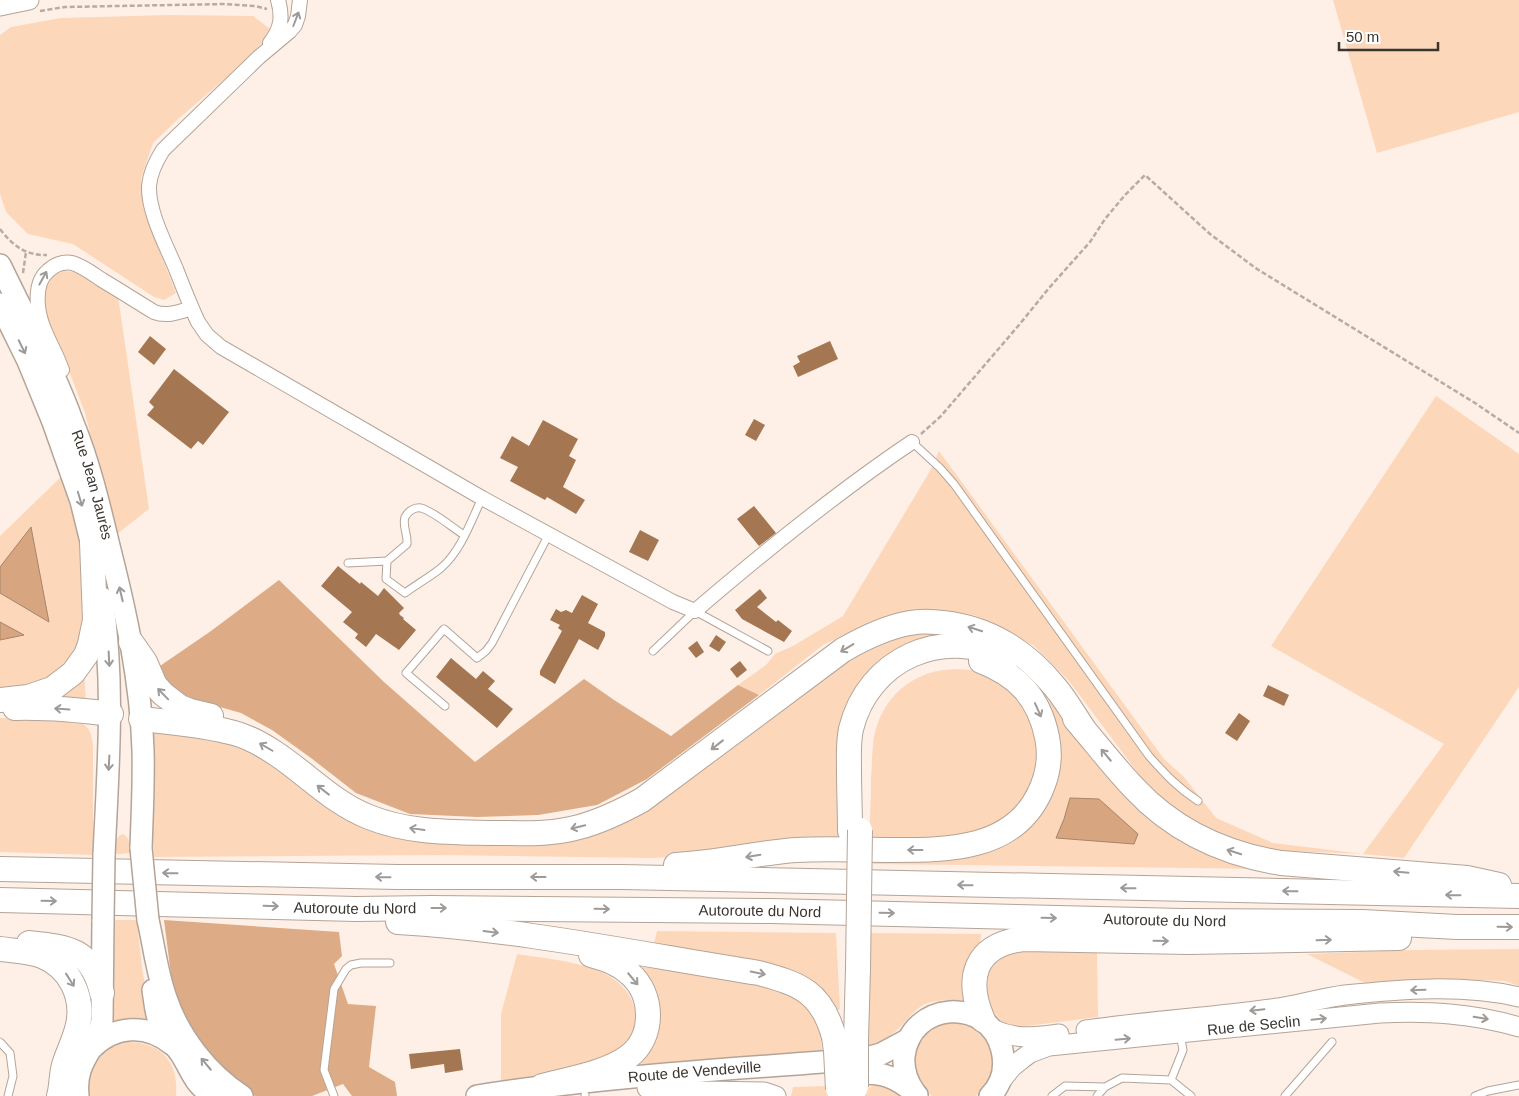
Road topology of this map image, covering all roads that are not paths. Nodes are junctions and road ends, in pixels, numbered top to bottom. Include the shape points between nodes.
1 (300, 0) edge
2 (279, 4) edge
3 (0, 6) edge
4 (31, 6) edge
5 (259, 57) junction
6 (0, 265) edge
7 (0, 304) edge
8 (192, 308) junction
9 (5, 318) edge
10 (61, 391) junction
11 (912, 442) joint
12 (482, 498) junction
13 (549, 534) junction
14 (464, 535) junction
15 (92, 542) junction
16 (387, 561) junction
17 (348, 563) dead end
18 (695, 611) junction
19 (131, 642) junction
20 (653, 651) dead end
21 (768, 651) dead end
22 (0, 700) edge
23 (445, 706) dead end
24 (0, 709) edge
25 (110, 714) junction
26 (141, 719) junction
27 (1085, 731) junction
28 (233, 732) junction
29 (1198, 802) dead end
30 (855, 831) junction
31 (141, 848) junction
32 (0, 869) edge
33 (622, 878) junction
34 (1519, 890) edge
35 (1519, 896) edge
36 (0, 900) edge
37 (356, 909) junction
38 (148, 920) junction
39 (1457, 927) junction
40 (1519, 927) edge
41 (543, 938) junction
42 (0, 941) edge
43 (0, 949) edge
44 (390, 962) dead end
45 (102, 993) junction
46 (1519, 997) edge
47 (988, 1024) junction
48 (1519, 1027) edge
49 (1180, 1034) junction
50 (846, 1038) junction
51 (909, 1039) junction
52 (0, 1042) edge
53 (1332, 1042) dead end
54 (173, 1045) junction
55 (90, 1049) junction
56 (188, 1068) junction
57 (1171, 1080) junction
58 (1519, 1085) edge
59 (78, 1086) edge
60 (542, 1086) junction
61 (1105, 1087) junction
62 (647, 1088) junction
63 (995, 1089) edge
64 (846, 1092) edge
65 (8, 1096) edge
66 (59, 1096) edge
67 (72, 1096) edge
68 (189, 1096) edge
69 (215, 1096) edge
70 (242, 1096) edge
71 (334, 1096) edge
72 (477, 1096) edge
73 (583, 1096) edge
74 (776, 1096) edge
75 (917, 1096) edge
76 (1052, 1096) edge
77 (1098, 1096) edge
78 (1191, 1096) edge
79 (1285, 1096) edge
80 (1475, 1096) edge

5 -> 1 street via 295,25
2 - 5 street via 282,19 277,33
3 - 4 main road
5 - 8 street via 162,150 152,172 149,185 154,213
6 - 10 main road, Rue Jean Jaurès
7 - 9 main road, Rue Jean Jaurès
10 -> 8 street via 62,370 38,306 40,281 54,266 73,263 162,315
8 - 12 street via 207,335 220,348
9 -> 15 main road, Rue Jean Jaurès via 28,361 53,422
19 -> 10 main road, Rue Jean Jaurès via 86,458
11 - 18 street via 799,524
11 - 29 lane via 954,484 1149,756 1167,777
12 - 13 street
12 - 14 lane
13 - 18 street
13 - 23 lane via 486,651 477,658 444,629 406,673
14 - 16 lane via 419,507 411,509 404,526 407,544
14 - 16 lane via 442,567 405,593 386,579
15 - 22 highway via 95,620 86,656 73,673 52,688 28,697
15 -> 25 main road, Rue Jean Jaurès via 107,633
16 - 17 lane
18 - 20 lane
18 - 21 lane
19 - 26 main road, Rue Jean Jaurès
28 -> 19 highway via 225,720 190,711 167,698 155,685
25 -> 24 highway via 57,709
25 - 26 main road
25 - 31 main road via 118,720 128,737
25 -> 45 main road, Rue Jean Jaurès, bridge
26 - 28 highway
26 - 31 main road, Rue Jean Jaurès
27 -> 28 highway via 1055,687 1010,646 979,630 949,623 912,622 843,650 642,800 599,821 555,832 450,832 382,822 341,802 274,752
27 - 30 highway via 1040,683 1020,667 988,650 961,645 937,647 911,655 874,682 854,718 849,742
34 -> 27 highway via 1467,878 1281,863 1229,851 1193,834 1164,815 1135,789
30 -> 33 highway via 865,725 876,702 894,681 922,664 964,658 998,668 1022,685 1036,705 1046,732 1048,771 1033,805 1017,823 996,837 972,845 943,849 796,850 691,864 636,866
30 - 50 highway, bridge via 853,968
31 - 38 main road, bridge
33 -> 32 highway, Autoroute du Nord
35 -> 33 highway, Autoroute du Nord
36 -> 37 highway, Autoroute du Nord
37 -> 39 highway, Autoroute du Nord via 770,911 1362,922
37 -> 41 highway via 372,921
38 - 54 main road via 157,1015
70 -> 38 main road via 207,1066 173,1015 163,990
39 -> 40 highway, Autoroute du Nord
47 -> 39 highway via 976,1002 976,970 996,946 1009,941 1445,938
41 -> 50 highway via 759,972 787,981 810,994 830,1024
41 -> 60 highway via 557,948 602,958 629,973 642,992 649,1019 646,1034 629,1056 609,1067
42 - 45 highway via 71,950 92,968 100,981
43 -> 66 highway via 32,953 48,959 64,971 75,987 79,1019
44 - 71 lane via 351,965 334,989 324,1070
45 - 55 main road, Rue Jean Jaurès via 100,1030
46 -> 47 main road, Rue de Seclin via 1457,990 1345,995 1280,1007 1034,1037 1013,1037
47 - 51 main road via 961,1012 940,1013 922,1023
47 - 63 main road via 999,1040 1003,1054 1004,1068
49 -> 48 main road, Rue de Seclin via 1411,1011 1450,1013
49 - 57 lane via 1182,1050
63 -> 49 main road, Rue de Seclin via 1022,1059 1049,1046
50 - 64 highway, bridge
51 - 60 main road, Route de Vendeville via 881,1054 862,1059
51 - 75 main road via 904,1052 904,1072
52 - 65 lane via 10,1053 13,1076
53 - 79 lane
54 - 55 main road via 158,1034 131,1029 113,1033
54 - 56 main road
55 - 59 main road, Rue Jean Jaurès via 81,1066
56 - 68 main road
56 - 69 main road via 199,1085
57 - 61 lane via 1122,1078
57 - 78 lane
58 - 80 lane
59 - 67 main road
60 - 72 main road, Route de Vendeville
61 - 76 lane via 1065,1086
61 - 77 lane
62 - 73 main road, Route de Vendeville
62 - 74 main road via 764,1092
62 - 75 main road, Route de Vendeville via 868,1073 890,1076

